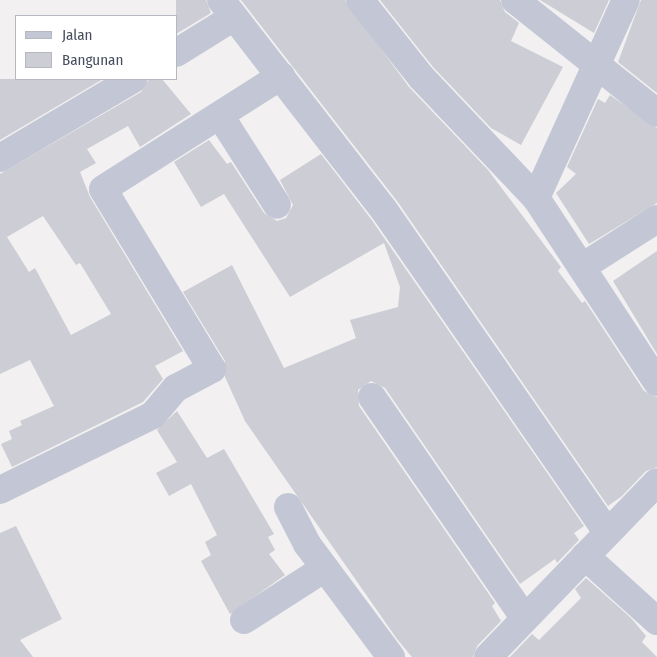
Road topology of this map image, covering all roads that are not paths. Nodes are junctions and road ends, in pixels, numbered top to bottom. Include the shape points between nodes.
1 (360, 0) edge
2 (515, 0) edge
3 (626, 0) edge
4 (227, 9) edge
5 (178, 51) edge
6 (597, 65) junction
7 (281, 76) junction
8 (131, 80) edge
9 (657, 113) edge
10 (221, 117) junction
11 (0, 158) edge
12 (536, 198) junction
13 (277, 205) dead end
14 (657, 219) edge
15 (582, 267) junction
16 (657, 382) edge
17 (372, 397) dead end
18 (657, 482) edge
19 (0, 490) edge
20 (288, 507) dead end
21 (607, 532) junction
22 (585, 556) junction
23 (325, 568) junction
24 (524, 617) junction
25 (244, 620) dead end
26 (657, 620) edge
27 (391, 657) edge
28 (488, 657) edge

1 - 12 street via 421,77
2 - 6 street
3 - 6 street
4 - 5 street
4 - 7 street
6 - 9 street
6 - 12 street
7 - 10 street
7 - 21 street via 384,210
8 - 11 street
10 - 13 street
10 - 19 street via 108,184 103,193 212,369 176,388 152,415
12 - 15 street
14 - 15 street
15 - 16 street
17 - 24 street
18 - 21 street
20 - 23 street
21 - 22 street
22 - 24 street
22 - 26 street
23 - 25 street
23 - 27 street
24 - 28 street

